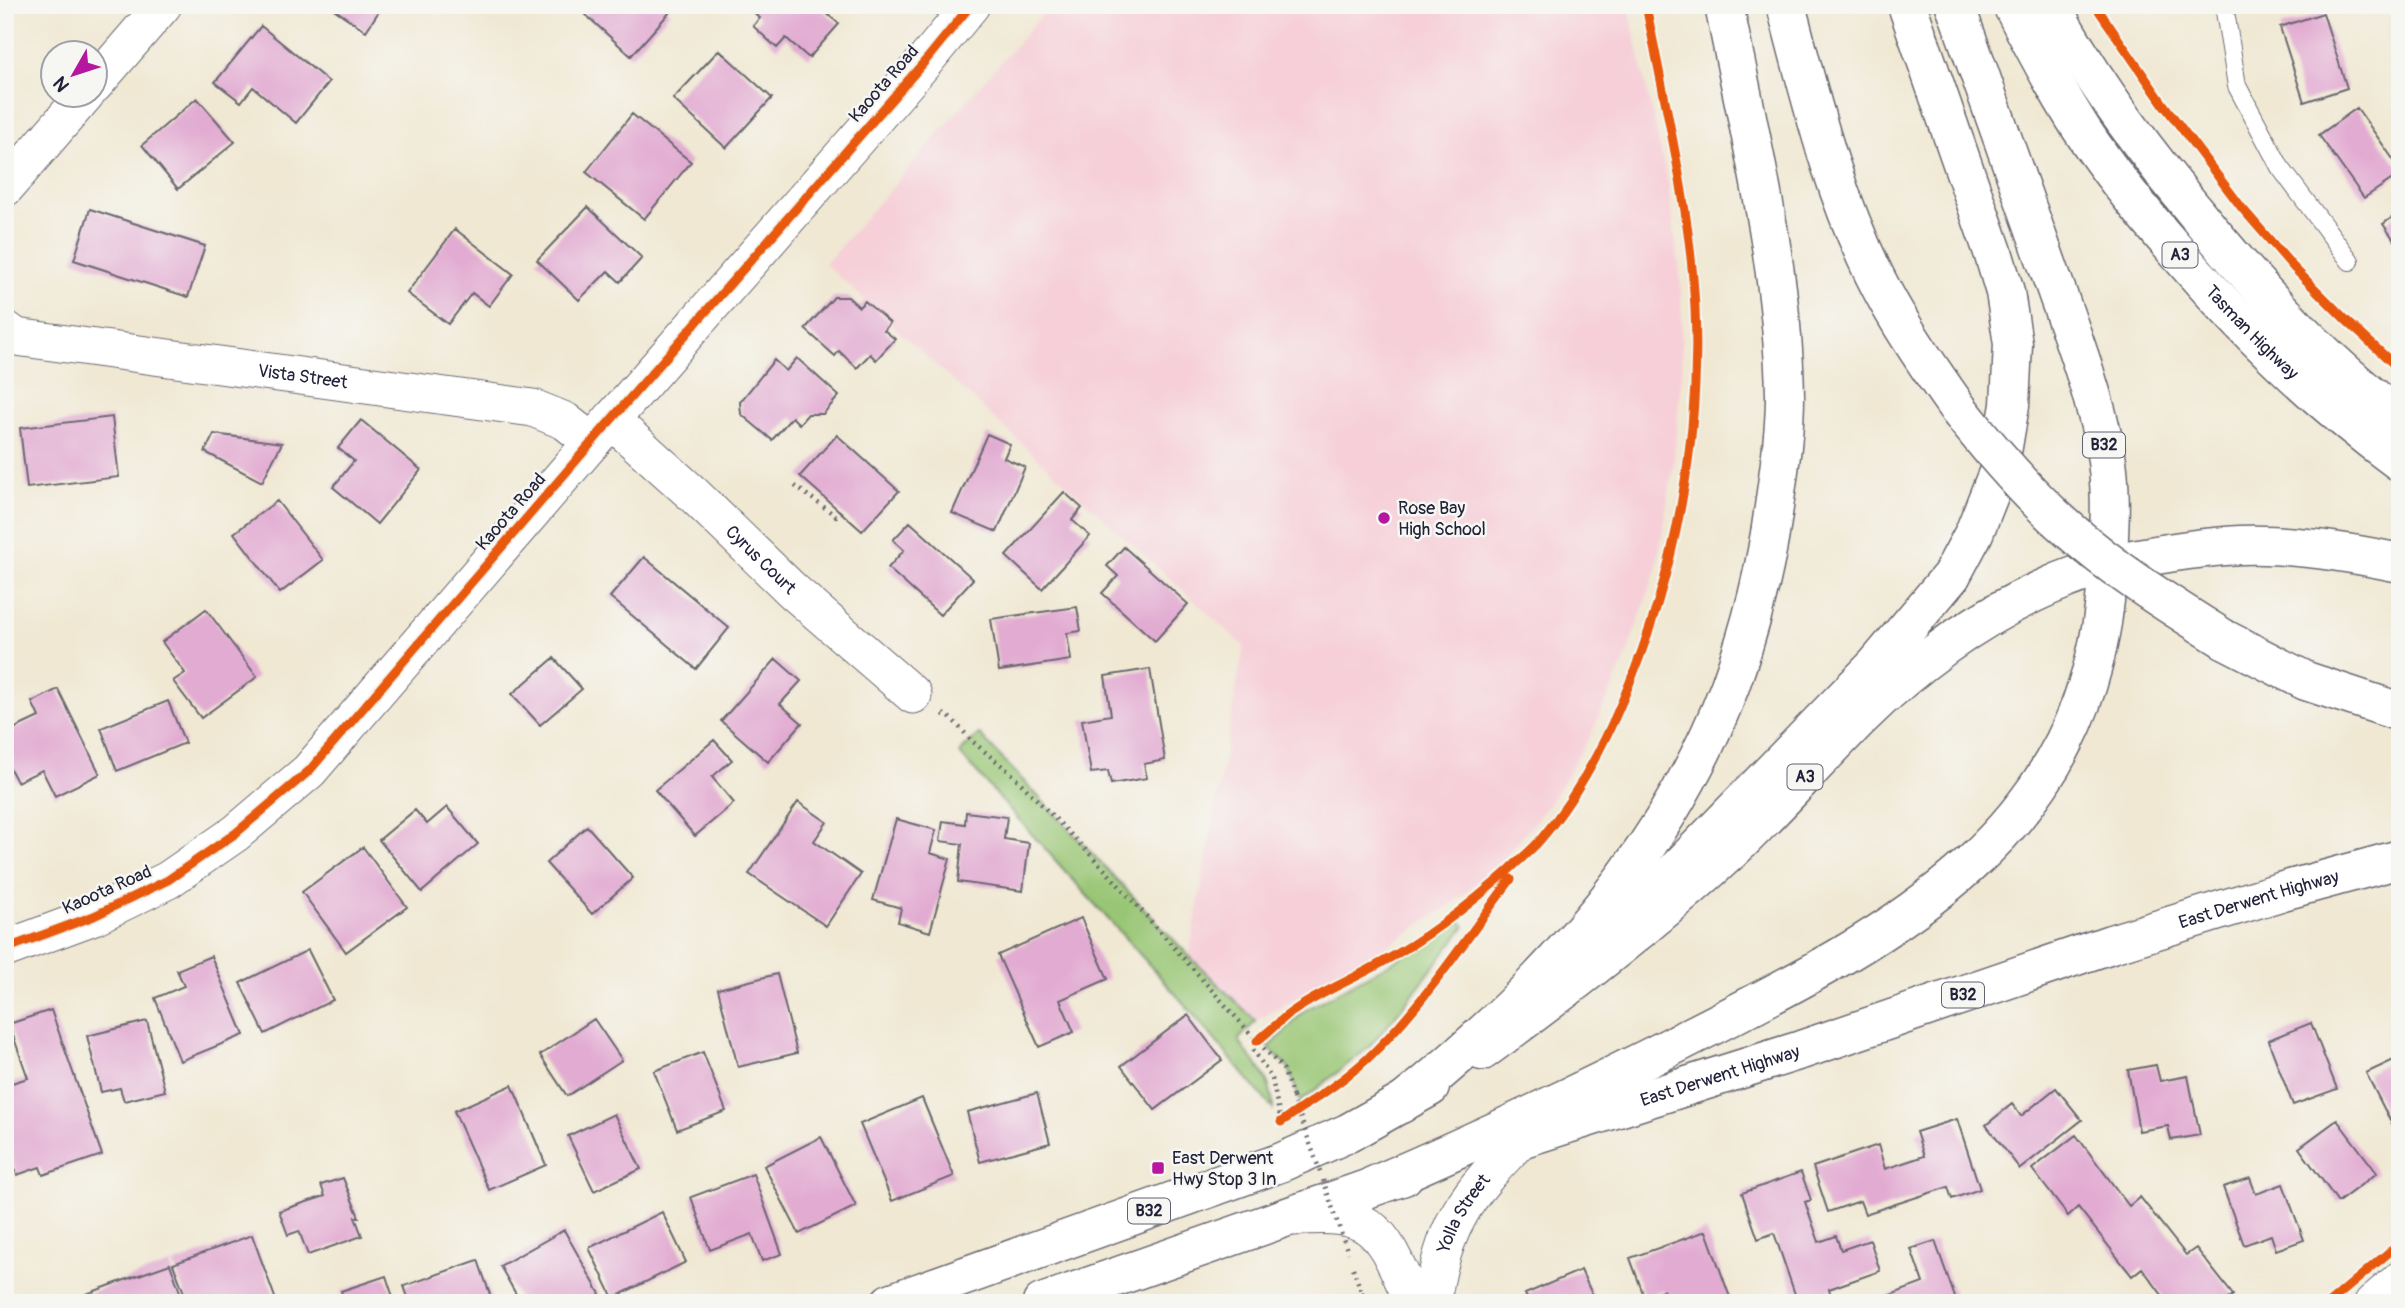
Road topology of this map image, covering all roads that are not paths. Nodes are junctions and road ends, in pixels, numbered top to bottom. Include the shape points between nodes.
1 (163, 5) edge
2 (971, 5) edge
3 (1724, 5) edge
4 (1786, 5) edge
5 (1907, 5) edge
6 (1955, 5) edge
7 (2012, 5) edge
8 (2052, 5) edge
9 (2224, 5) edge
10 (108, 69) edge
11 (74, 108) edge
12 (5, 188) edge
13 (2350, 261) dead end
14 (5, 329) edge
15 (2400, 418) edge
16 (602, 431) junction
17 (2400, 462) edge
18 (2128, 560) dead end
19 (2400, 563) edge
20 (2085, 572) dead end
21 (912, 695) road end
22 (2400, 712) edge
23 (2400, 859) edge
24 (5, 948) edge
25 (1541, 1008) junction
26 (1401, 1104) junction
27 (1521, 1139) junction
28 (1373, 1186) junction
29 (1282, 1218) junction
30 (2400, 1280) edge
31 (890, 1303) edge
32 (1042, 1303) edge
33 (1414, 1303) edge
34 (1432, 1303) edge
35 (2373, 1303) edge

1 - 10 street
2 - 16 street, Kaoota Road
3 - 26 main road via 1769,241 1784,396 1770,537 1753,615 1702,749 1642,851 1566,950 1525,994 1457,1060
4 - 22 main road, bridge via 1817,120 1860,242 1888,301 1959,410 2020,483 2122,572 2224,639 2305,681
5 - 25 main road, A3 via 2005,292 2012,344 2010,405 1999,470 1974,533 1951,576 1925,609 1876,665
6 - 28 main road, B32 via 2075,341 2105,450 2111,504 2105,608 2096,659 2061,748 2013,820 1981,854 1940,891 1846,956 1625,1071
7 - 17 main road, Tasman Highway / A3 via 2082,131 2158,230 2238,321 2301,383
8 - 15 main road, Tasman Highway / A3 via 2108,98 2219,242 2318,348
9 - 13 lane via 2236,86 2280,167
11 - 12 street
14 - 16 street, Vista Street via 16,337 533,408
16 - 21 street, Cyrus Court via 693,495
16 - 24 street, Kaoota Road via 309,771 236,834 168,880 94,916
18 - 19 main road via 2242,545 2298,547
20 - 25 main road, A3 via 1980,621 1922,664 1860,718 1782,801 1690,888
23 - 27 main road, East Derwent Highway / B32 via 2111,944
25 - 26 main road, B32
26 - 31 main road, B32 via 1282,1162
27 - 28 main road, East Derwent Highway / B32
27 - 34 street, Yolla Street via 1457,1215 1443,1244
28 - 29 main road, East Derwent Highway / B32
29 - 32 main road, East Derwent Highway / B32
29 - 33 street via 1357,1219 1381,1237
30 - 35 street

